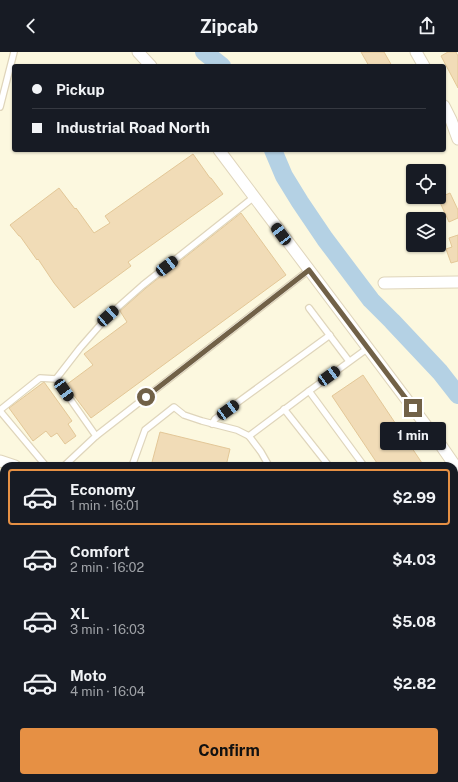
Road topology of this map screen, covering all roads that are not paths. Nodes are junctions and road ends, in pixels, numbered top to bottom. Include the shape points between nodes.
1 (14, 52) edge
2 (138, 52) edge
3 (416, 52) edge
4 (150, 64) edge
5 (423, 64) edge
6 (0, 107) edge
7 (446, 110) edge
8 (458, 140) edge
9 (220, 152) edge
10 (254, 197) junction
11 (309, 270) junction
12 (458, 282) edge
13 (384, 283) dead end
14 (309, 308) dead end
15 (330, 336) junction
16 (368, 348) junction
17 (349, 361) junction
18 (56, 379) junction
19 (308, 391) junction
20 (284, 409) junction
21 (0, 410) edge
22 (212, 424) junction
23 (96, 436) junction
24 (249, 436) junction
25 (43, 462) edge
26 (68, 462) edge
27 (133, 462) edge
28 (267, 462) edge
29 (326, 462) edge
30 (361, 462) edge
31 (452, 462) edge

1 - 6 lane
2 - 4 street
3 - 5 street
7 - 8 street
9 - 10 street
10 - 11 street
10 - 18 lane via 108,316
11 - 16 street
11 - 23 lane
12 - 13 street
14 - 15 lane
15 - 17 lane
15 - 22 lane via 215,419
16 - 17 lane
16 - 31 street
17 - 19 lane
18 - 21 lane via 40,378
18 - 23 lane
19 - 20 lane
19 - 30 lane
20 - 24 lane
20 - 29 lane
21 - 25 lane
22 - 24 lane via 237,430
22 - 27 lane via 184,415 174,407 145,430
23 - 26 lane
24 - 28 lane

